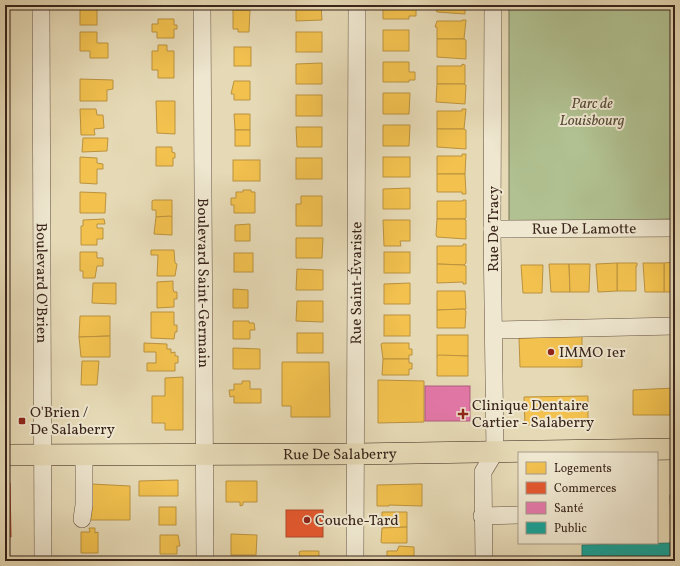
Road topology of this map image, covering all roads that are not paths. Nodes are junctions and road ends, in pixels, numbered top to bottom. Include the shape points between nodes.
1 (41, 5) edge
2 (202, 5) edge
3 (357, 5) edge
4 (493, 5) edge
5 (675, 228) edge
6 (492, 229) junction
7 (675, 326) edge
8 (494, 330) junction
9 (675, 449) edge
10 (495, 452) junction
11 (355, 454) junction
12 (5, 455) edge
13 (42, 455) junction
14 (84, 455) junction
15 (205, 455) junction
16 (518, 515) edge
17 (482, 516) junction
18 (82, 519) dead end
19 (42, 561) edge
20 (204, 561) edge
21 (355, 561) edge
22 (484, 561) edge

1 - 13 street, Boulevard O'Brien
2 - 15 street, Boulevard Saint-Germain
3 - 11 street, Rue Saint-Évariste
4 - 6 street, Rue De Tracy
5 - 6 street, Rue De Lamotte
6 - 8 street, Rue De Tracy
7 - 8 street
8 - 10 street, Rue De Tracy
9 - 10 main road, Rue De Salaberry
10 - 11 main road, Rue De Salaberry
10 - 17 street via 482,472
11 - 15 main road, Rue De Salaberry
11 - 21 street, Rue Saint-Évariste
12 - 13 main road, Rue De Salaberry
13 - 14 main road, Rue De Salaberry
13 - 19 street, Boulevard O'Brien
14 - 15 main road, Rue De Salaberry
14 - 18 street
15 - 20 street, Boulevard Saint-Germain
16 - 17 street
17 - 22 street

